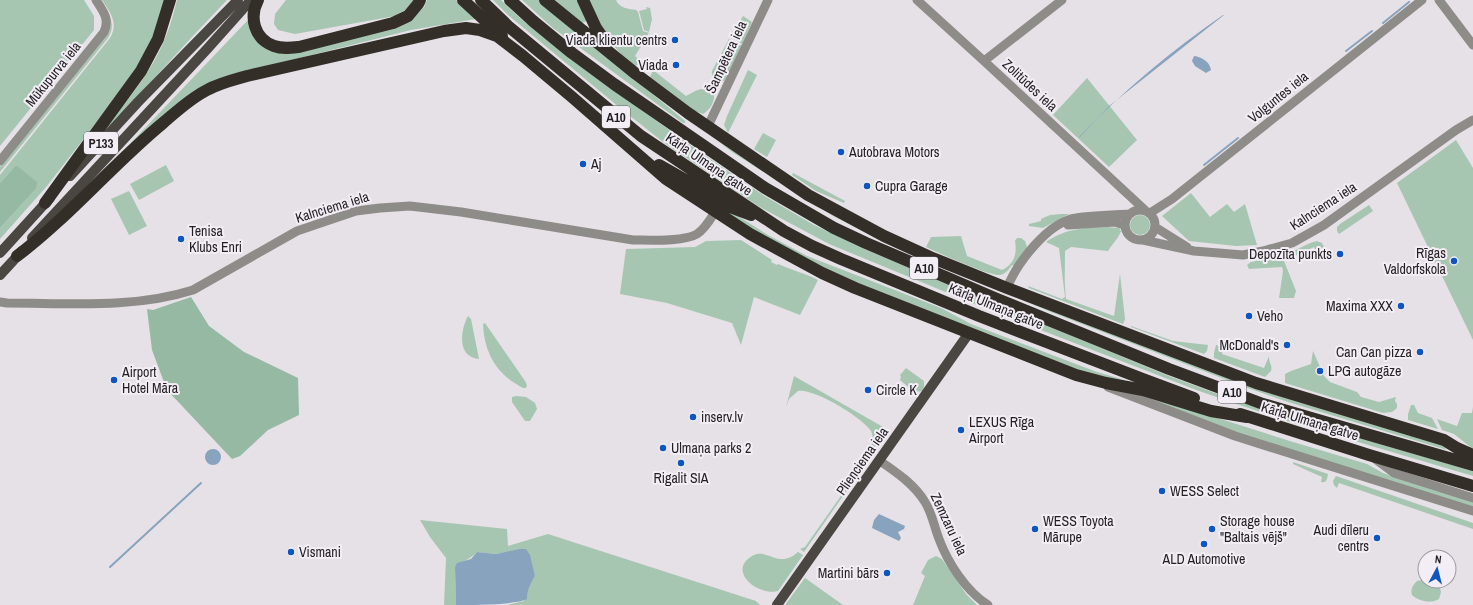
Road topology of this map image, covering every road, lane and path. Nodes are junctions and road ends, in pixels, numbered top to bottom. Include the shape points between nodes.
1 (96, 0) edge
2 (170, 0) edge
3 (238, 0) edge
4 (251, 0) edge
5 (258, 0) edge
6 (420, 0) edge
7 (463, 0) edge
8 (481, 0) edge
9 (510, 0) edge
10 (545, 0) edge
11 (583, 0) edge
12 (768, 0) edge
13 (916, 0) edge
14 (1062, 0) edge
15 (1422, 0) edge
16 (1439, 0) edge
17 (1473, 44) edge
18 (523, 56) junction
19 (984, 60) junction
20 (625, 65) junction
21 (662, 94) junction
22 (1473, 120) edge
23 (708, 126) junction
24 (627, 144) junction
25 (722, 158) junction
26 (0, 161) edge
27 (1124, 192) junction
28 (45, 203) junction
29 (715, 212) junction
30 (1148, 212) junction
31 (1129, 214) junction
32 (764, 218) junction
33 (1124, 225) junction
34 (1155, 227) junction
35 (1055, 228) junction
36 (1143, 240) junction
37 (1194, 251) junction
38 (0, 252) edge
39 (17, 256) junction
40 (0, 275) edge
41 (1007, 288) junction
42 (2, 304) edge
43 (969, 333) junction
44 (1076, 375) junction
45 (1247, 417) junction
46 (1369, 455) junction
47 (1473, 455) edge
48 (880, 461) junction
49 (1473, 466) edge
50 (1473, 486) edge
51 (1473, 498) edge
52 (1473, 511) edge
53 (777, 605) edge
54 (988, 605) edge

1 - 26 street, Mūkupurva iela via 106,16 104,32
2 - 28 highway via 158,39 141,70
3 - 28 main road, P133 via 138,102
4 - 39 main road, P133
5 - 6 highway via 253,15 256,32 268,43 283,48 299,47 393,24 408,16
7 - 18 highway
8 - 32 highway, Kārļa Ulmaņa gatve / A10 via 508,26 641,136
9 - 25 highway, Kārļa Ulmaņa gatve / A10 via 572,53
10 - 20 highway
11 - 20 highway via 601,37
12 - 23 street, Šampētera iela
13 - 19 street, Zolitūdes iela
14 - 19 street
15 - 30 street, Volguntes iela via 1172,199
16 - 17 street
18 - 24 highway
18 - 39 highway via 496,36 480,30 454,29 228,81 194,98 148,135 43,236
19 - 27 street, Zolitūdes iela
20 - 21 highway
21 - 23 highway
21 - 25 highway via 695,126
22 - 37 street, Kalnciema iela via 1324,225 1292,243 1244,255
23 - 41 highway via 808,195 884,236
24 - 29 highway via 666,179
24 - 32 highway via 726,206
25 - 49 highway, Kārļa Ulmaņa gatve / A10 via 765,188 834,228 998,299 1263,404
27 - 30 street, Zolitūdes iela
27 - 31 street, Zolitūdes iela via 1129,202
28 - 38 main road, P133
29 - 42 street, Kalnciema iela via 706,226 691,237 634,240 410,206 356,211 297,231 193,290 174,296 112,303
29 - 43 highway via 822,273
30 - 31 street via 1138,210
30 - 34 street via 1155,222
31 - 33 street
31 - 35 street via 1076,218
32 - 45 highway, Kārļa Ulmaņa gatve / A10 via 812,246 972,313
33 - 35 street via 1115,222
33 - 36 street via 1130,237
34 - 36 street via 1153,233
34 - 37 street
35 - 41 street via 1040,238
36 - 37 street, Kalnciema iela
39 - 40 main road, P133
41 - 47 highway via 1256,383 1444,440
43 - 44 highway
43 - 48 main road, Plieņciema iela
44 - 45 highway via 1143,390 1211,411
44 - 52 street via 1235,436
45 - 46 highway, Kārļa Ulmaņa gatve / A10
46 - 50 highway, Kārļa Ulmaņa gatve / A10
46 - 51 street via 1394,473
48 - 53 main road, Plieņciema iela
48 - 54 street, Zemzaru iela via 920,494 930,511 944,551 976,596

